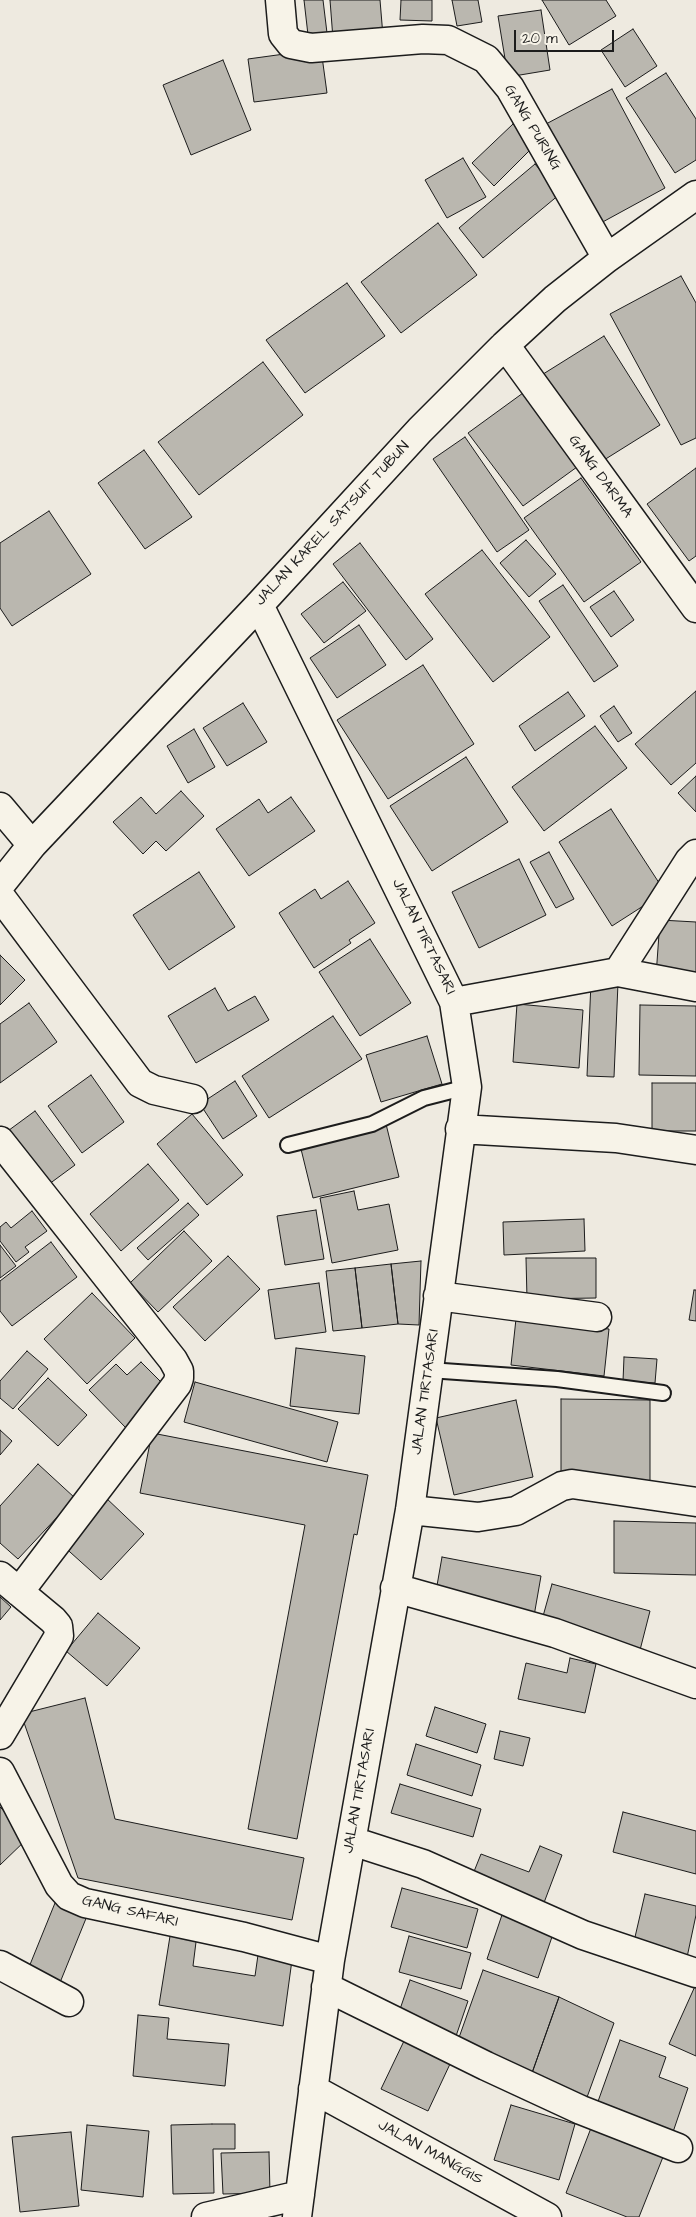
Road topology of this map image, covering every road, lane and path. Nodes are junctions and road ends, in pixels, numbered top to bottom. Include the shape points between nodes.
1 (280, 0) edge
2 (696, 195) edge
3 (607, 258) junction
4 (505, 346) junction
5 (259, 605) junction
6 (696, 608) edge
7 (0, 806) edge
8 (32, 845) junction
9 (696, 854) edge
10 (0, 885) edge
11 (0, 896) edge
12 (618, 972) junction
13 (696, 987) edge
14 (454, 1002) junction
15 (467, 1087) junction
16 (193, 1099) dead end
17 (460, 1128) junction
18 (0, 1141) edge
19 (288, 1145) dead end
20 (696, 1150) edge
21 (438, 1296) junction
22 (597, 1317) dead end
23 (429, 1370) junction
24 (663, 1393) dead end
25 (696, 1502) edge
26 (410, 1510) junction
27 (10, 1584) edge
28 (395, 1588) junction
29 (696, 1684) edge
30 (0, 1735) edge
31 (0, 1772) edge
32 (352, 1841) junction
33 (330, 1960) junction
34 (0, 1965) edge
35 (696, 1973) edge
36 (326, 1987) junction
37 (69, 2002) dead end
38 (313, 2089) junction
39 (678, 2148) dead end
40 (299, 2206) edge
41 (206, 2217) edge
42 (547, 2217) edge

1 - 3 street, GANG PURING via 283,34 291,44 311,48 448,40 486,59 510,88
2 - 3 street, JALAN KAREL SATSUIT TUBUN
3 - 4 street, JALAN KAREL SATSUIT TUBUN via 555,299
4 - 5 street, JALAN KAREL SATSUIT TUBUN via 420,430
4 - 6 street, GANG DARMA
5 - 8 street, JALAN KAREL SATSUIT TUBUN
5 - 14 street, JALAN TIRTASARI
7 - 8 street
8 - 10 street, JALAN KAREL SATSUIT TUBUN
9 - 12 street
11 - 16 street via 140,1083 154,1090
12 - 13 street
12 - 14 street
14 - 15 street, JALAN TIRTASARI
15 - 17 street, JALAN TIRTASARI
15 - 19 lane via 424,1098 372,1124
17 - 20 street via 616,1138
17 - 21 street, JALAN TIRTASARI
18 - 27 street via 179,1371 176,1384
21 - 22 street
21 - 23 street, JALAN TIRTASARI
23 - 24 lane via 557,1379
23 - 26 street, JALAN TIRTASARI
25 - 26 street via 572,1484 562,1486 516,1511 478,1517
26 - 28 street, JALAN TIRTASARI
27 - 30 street via 53,1620 58,1626 59,1636
28 - 29 street via 554,1633
28 - 32 street, JALAN TIRTASARI
31 - 33 street, GANG SAFARI via 59,1885 69,1896 85,1903 244,1937
32 - 33 street, JALAN TIRTASARI
32 - 35 street via 423,1864 584,1935
33 - 36 street, JALAN TIRTASARI
34 - 37 street
36 - 38 street, JALAN TIRTASARI
36 - 39 street via 581,2110
38 - 40 street, JALAN TIRTASARI
38 - 42 street, JALAN MANGGIS
40 - 41 street

